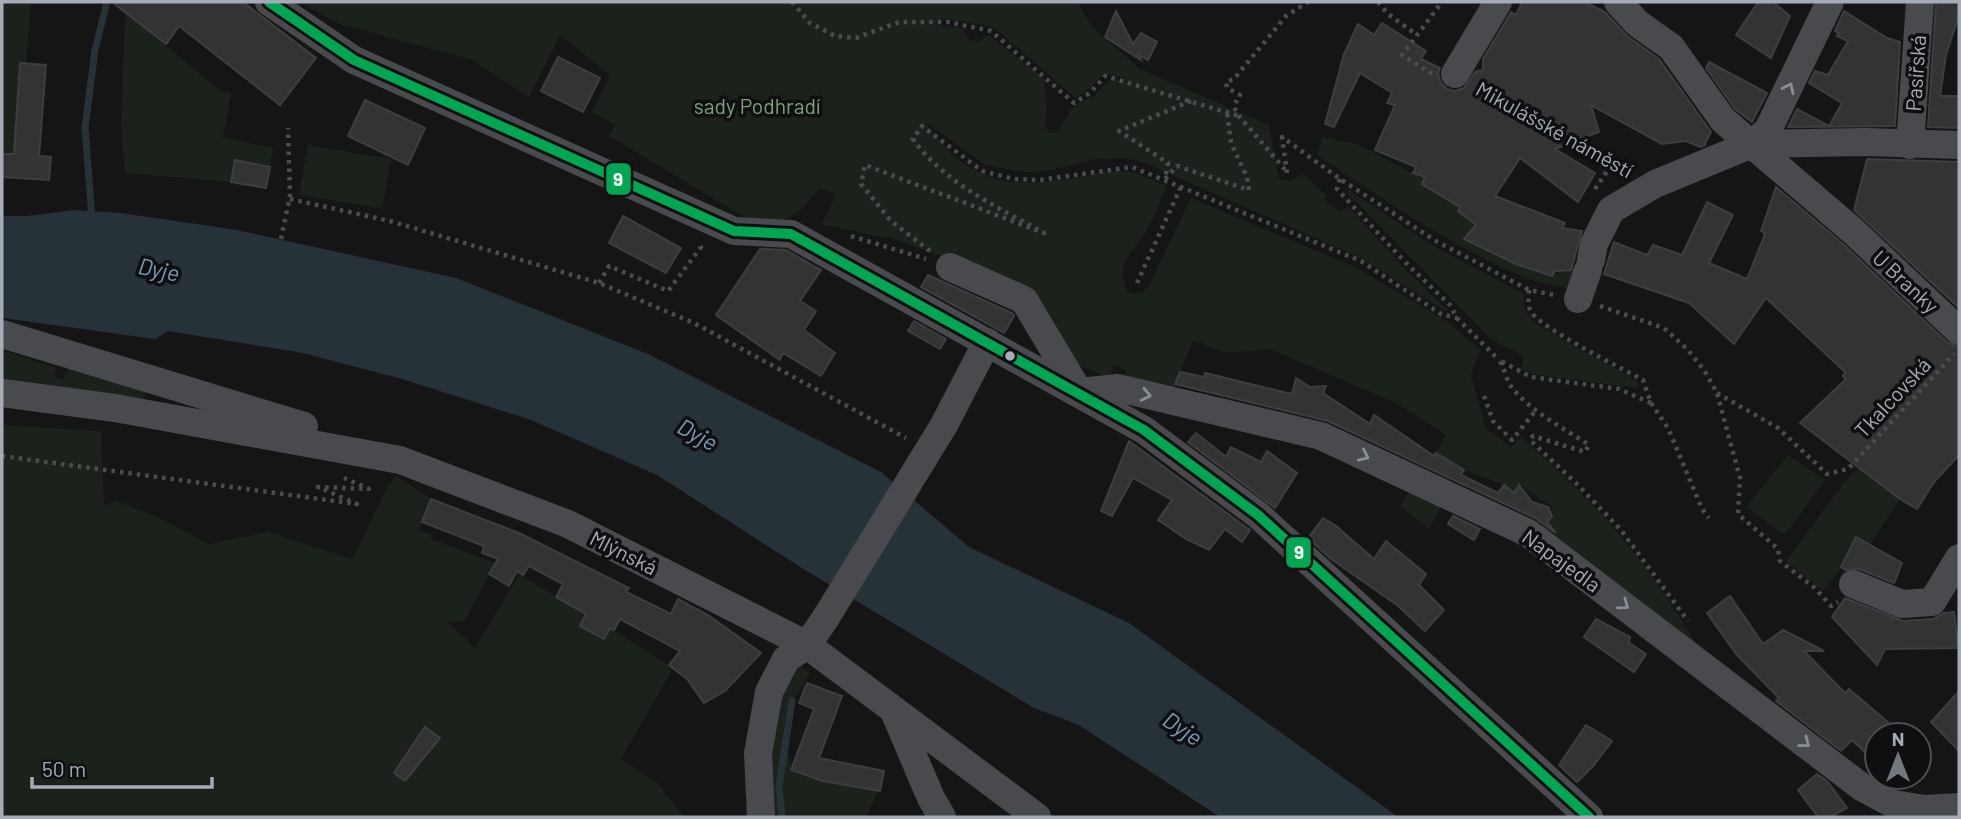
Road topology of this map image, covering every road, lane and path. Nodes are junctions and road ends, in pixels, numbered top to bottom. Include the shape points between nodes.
1 (269, 2) edge
2 (792, 2) edge
3 (1308, 2) edge
4 (1378, 2) edge
5 (1442, 2) edge
6 (1498, 2) edge
7 (1618, 2) edge
8 (1830, 2) edge
9 (1920, 2) edge
10 (1417, 35) junction
11 (1448, 77) junction
12 (1192, 100) junction
13 (1227, 112) junction
14 (1239, 116) junction
15 (288, 128) dead end
16 (1752, 144) junction
17 (1910, 145) junction
18 (1959, 145) edge
19 (1165, 179) junction
20 (1340, 179) junction
21 (1655, 184) junction
22 (290, 199) junction
23 (849, 235) dead end
24 (281, 239) dead end
25 (690, 241) dead end
26 (950, 267) junction
27 (599, 283) junction
28 (1137, 283) dead end
29 (1578, 299) joint
30 (1457, 318) junction
31 (1959, 331) edge
32 (2, 334) edge
33 (987, 342) junction
34 (1959, 348) edge
35 (1499, 360) junction
36 (1079, 392) junction
37 (2, 393) edge
38 (1717, 393) junction
39 (1484, 396) dead end
40 (1651, 403) junction
41 (1536, 410) junction
42 (315, 444) junction
43 (2, 456) edge
44 (924, 457) junction
45 (337, 474) dead end
46 (1709, 518) dead end
47 (1959, 558) edge
48 (1853, 584) joint
49 (1695, 630) dead end
50 (807, 645) junction
51 (893, 709) junction
52 (1959, 807) edge
53 (761, 817) edge
54 (942, 817) edge
55 (1037, 817) edge
56 (1589, 817) edge

1 - 33 street via 354,60 734,231 791,234
2 - 12 path via 810,23 835,36 856,38 899,22 948,22 991,31 1074,103 1105,76
3 - 14 path via 1286,16 1234,79 1226,82 1227,88 1240,95 1234,107
4 - 10 path
5 - 10 path
6 - 11 street, Mikulášské náměstí
7 - 16 street via 1637,23 1671,47 1723,120
16 -> 8 street via 1768,130
9 - 17 street, Pasířská
10 - 11 path via 1402,55
11 - 21 path, Mikulášské náměstí
12 - 13 path
12 - 19 path via 1119,131 1168,163
13 - 14 path
13 - 19 path via 1231,143 1249,190 1177,166
14 - 20 path via 1287,173 1282,137
15 - 22 path
16 - 17 street, Mikulášské náměstí
16 - 21 street, Mikulášské náměstí
16 - 31 street, U Branky
17 - 18 street, Mikulášské náměstí
19 - 26 path via 1132,167 1040,180 1014,179 982,171 922,127 913,139 923,152 973,193 1044,233 865,165 861,184 868,194 891,221
19 - 28 path via 1180,189
19 - 30 path via 1361,261 1441,314
20 - 30 path via 1337,189 1450,305
20 - 40 path via 1436,241 1529,290 1532,314 1643,380
21 - 29 street, Mikulášské náměstí via 1611,210 1594,244
22 - 24 path
22 - 27 path via 390,221
23 - 26 path
25 - 27 path via 701,247 668,291 609,265
26 - 36 street via 1024,300
27 - 44 path via 694,323
29 - 38 path via 1664,328 1687,349
30 - 35 path
32 - 42 street via 305,427 314,435
33 - 36 street
33 - 44 street
34 - 38 path, Tkalcovská via 1848,469 1827,474 1778,428
35 - 40 path via 1531,377 1619,389
35 - 41 path via 1508,382
36 -> 52 street, Napajedla via 1118,388 1321,436 1528,533 1863,788 1893,804 1925,809
36 - 56 street via 1144,430 1258,515
37 - 42 street, Mlýnská
38 - 48 path via 1740,478 1738,514 1778,549 1780,561 1831,606
39 - 41 path via 1493,421 1512,440
40 - 46 path via 1668,428
41 - 49 path via 1589,445 1585,452 1533,436 1530,440 1620,530
42 - 50 street, Mlýnská via 400,460 568,524
43 - 45 path via 357,504 318,486 369,489
44 - 50 street
47 - 48 street via 1932,602 1902,604
50 - 51 street, Mlýnská
50 - 53 street via 786,659 769,692 758,753
51 - 54 street
51 - 55 street, Mlýnská

